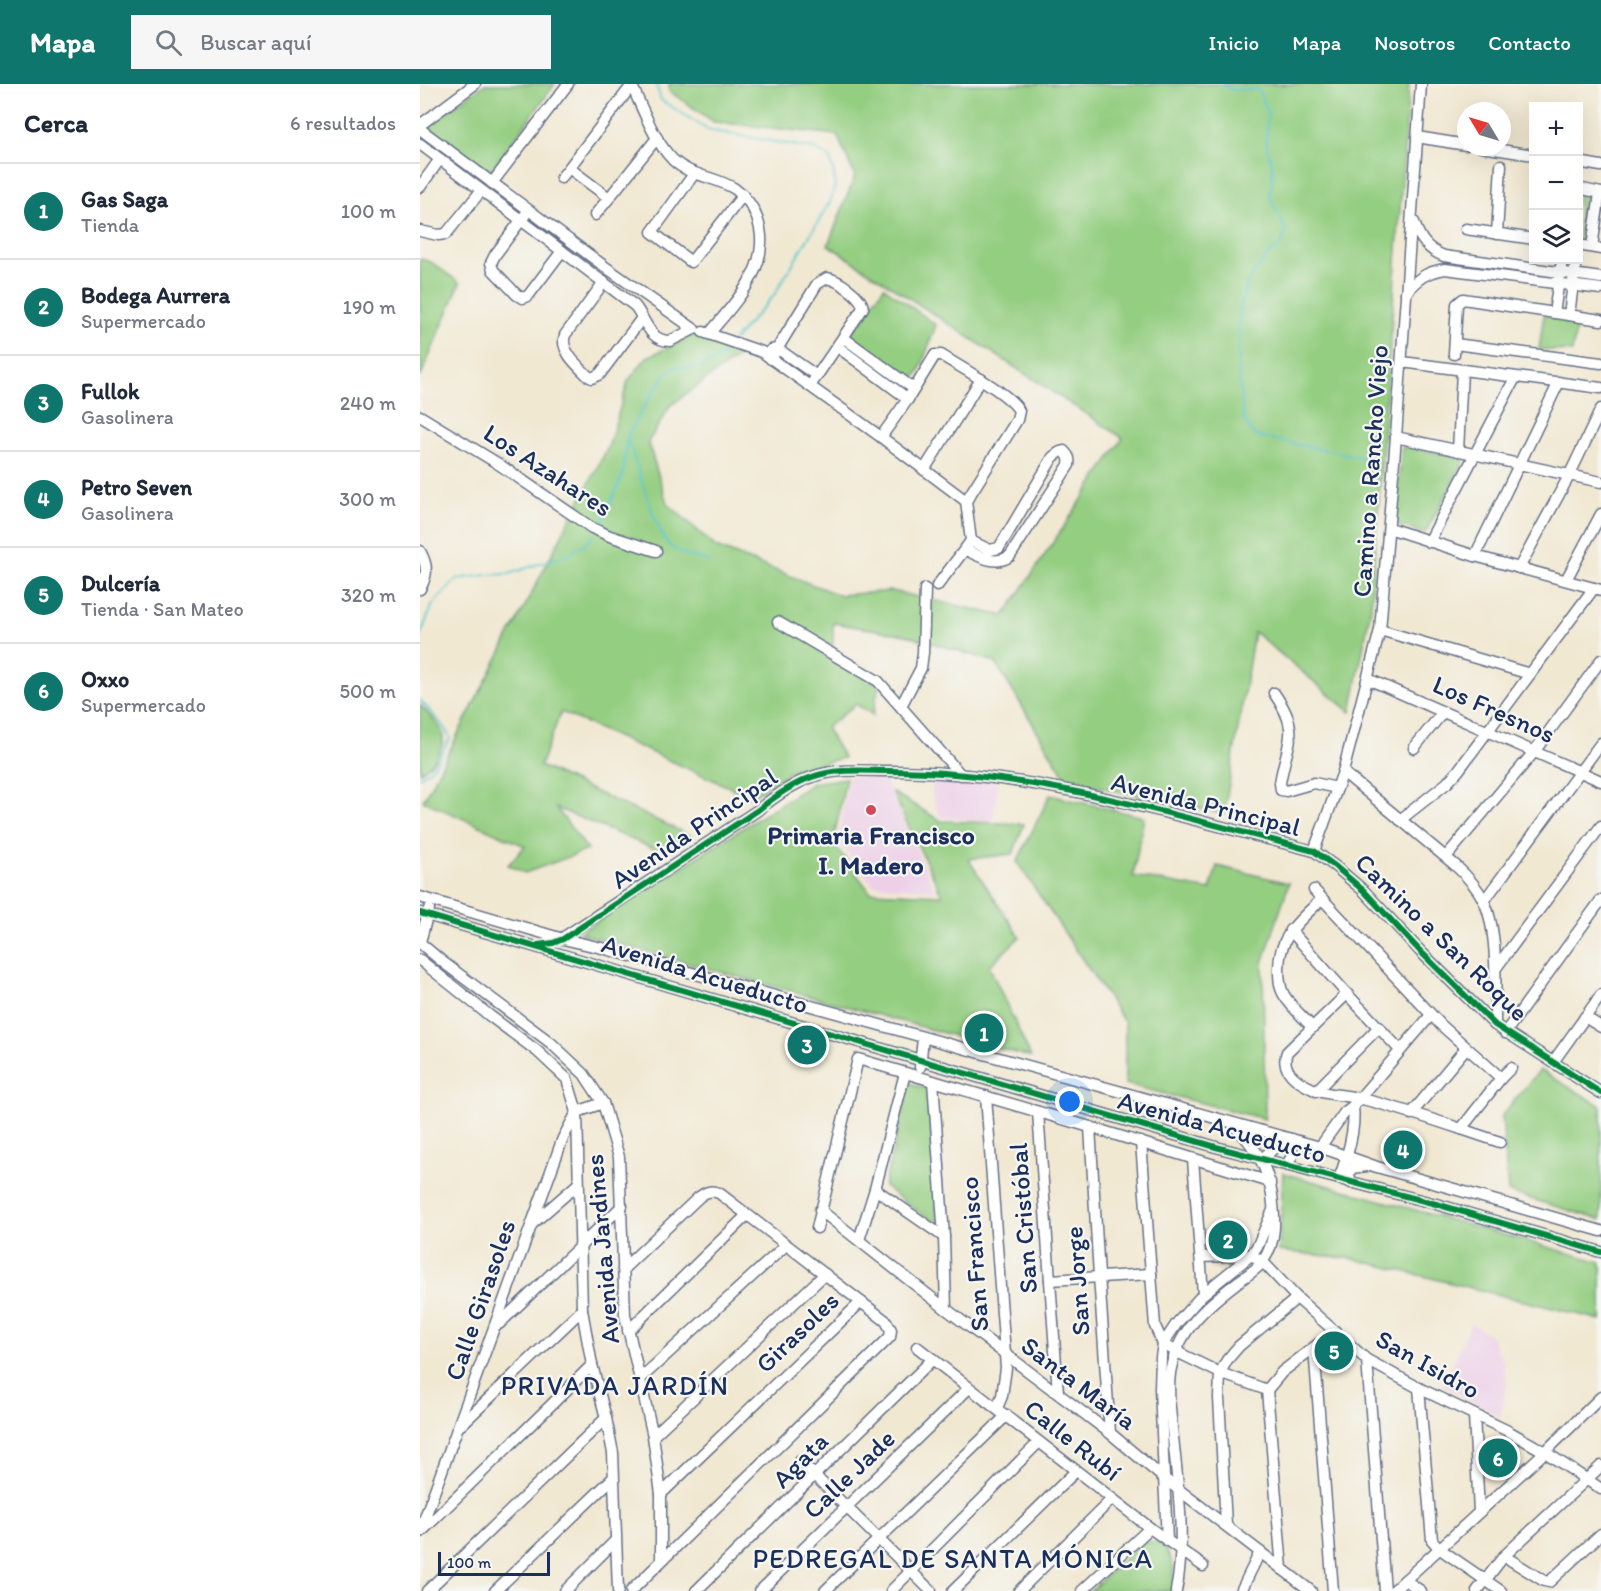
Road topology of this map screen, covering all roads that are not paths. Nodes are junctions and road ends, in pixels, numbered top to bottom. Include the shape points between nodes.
1 (475, 84) edge
2 (568, 84) edge
3 (1421, 84) edge
4 (632, 85) edge
5 (420, 127) edge
6 (1417, 137) junction
7 (657, 138) junction
8 (420, 144) edge
9 (1457, 144) edge
10 (1511, 152) edge
11 (1529, 154) edge
12 (440, 159) junction
13 (1583, 163) edge
14 (1501, 165) dead end
15 (1601, 166) edge
16 (569, 168) junction
17 (694, 174) junction
18 (561, 178) dead end
19 (492, 183) junction
20 (420, 187) edge
21 (1583, 189) edge
22 (481, 191) junction
23 (1600, 193) edge
24 (743, 195) junction
25 (609, 198) junction
26 (529, 210) junction
27 (596, 215) dead end
28 (1412, 216) junction
29 (521, 220) junction
30 (1466, 229) dead end
31 (420, 231) edge
32 (1497, 234) junction
33 (1529, 238) edge
34 (1596, 248) edge
35 (562, 251) junction
36 (1463, 258) junction
37 (1561, 264) edge
38 (1575, 264) edge
39 (1462, 271) junction
40 (1559, 277) junction
41 (1601, 278) edge
42 (1573, 279) junction
43 (604, 282) junction
44 (1601, 289) edge
45 (1406, 294) junction
46 (1554, 313) junction
47 (1569, 315) junction
48 (642, 318) junction
49 (1601, 320) edge
50 (694, 329) junction
51 (709, 334) junction
52 (841, 342) junction
53 (778, 349) junction
54 (757, 351) junction
55 (771, 359) junction
56 (1402, 362) junction
57 (1601, 363) edge
58 (1462, 371) junction
59 (817, 376) junction
60 (1515, 378) junction
61 (981, 379) junction
62 (1559, 382) junction
63 (810, 386) junction
64 (1601, 388) edge
65 (911, 394) junction
66 (1601, 409) edge
67 (420, 416) edge
68 (881, 437) junction
69 (1396, 437) junction
70 (1458, 451) junction
71 (1475, 455) junction
72 (1519, 465) junction
73 (924, 470) junction
74 (1569, 476) junction
75 (1601, 482) edge
76 (966, 501) junction
77 (1601, 514) edge
78 (1389, 528) junction
79 (1429, 542) junction
80 (969, 546) junction
81 (420, 551) edge
82 (656, 551) dead end
83 (990, 555) junction
84 (1475, 556) junction
85 (1520, 568) junction
86 (1566, 580) junction
87 (937, 586) dead end
88 (420, 589) edge
89 (925, 589) dead end
90 (1597, 589) edge
91 (778, 622) dead end
92 (1380, 630) junction
93 (1601, 660) edge
94 (1530, 674) junction
95 (1368, 679) junction
96 (1274, 693) dead end
97 (901, 706) junction
98 (1443, 712) junction
99 (1488, 732) junction
100 (1601, 743) edge
101 (1414, 748) dead end
102 (1534, 752) junction
103 (1343, 772) junction
104 (1580, 772) junction
105 (961, 775) junction
106 (1601, 781) edge
107 (1337, 788) junction
108 (1400, 820) junction
109 (1601, 826) edge
110 (1314, 851) junction
111 (1446, 857) junction
112 (1314, 890) dead end
113 (420, 897) edge
114 (1322, 899) junction
115 (432, 900) junction
116 (1601, 900) edge
117 (1484, 901) junction
118 (424, 914) edge
119 (1290, 930) junction
120 (563, 939) junction
121 (420, 943) edge
122 (529, 945) junction
123 (420, 960) edge
124 (1496, 968) junction
125 (1347, 994) junction
126 (1601, 995) edge
127 (1431, 1015) junction
128 (1585, 1017) junction
129 (1495, 1025) junction
130 (1312, 1027) junction
131 (1379, 1027) junction
132 (1601, 1027) edge
133 (1505, 1033) junction
134 (923, 1038) junction
135 (1466, 1048) junction
136 (1400, 1050) junction
137 (921, 1061) junction
138 (1553, 1062) junction
139 (1511, 1068) dead end
140 (905, 1073) junction
141 (919, 1077) junction
142 (1501, 1078) junction
143 (933, 1081) junction
144 (1316, 1091) junction
145 (1601, 1092) edge
146 (986, 1096) junction
147 (1356, 1102) junction
148 (603, 1103) junction
149 (577, 1112) junction
150 (1038, 1112) junction
151 (1411, 1114) junction
152 (1231, 1123) junction
153 (1090, 1127) junction
154 (1461, 1129) junction
155 (1289, 1139) junction
156 (1141, 1142) junction
157 (1500, 1142) dead end
158 (1320, 1147) junction
159 (1347, 1156) junction
160 (1193, 1159) junction
161 (1262, 1159) junction
162 (1287, 1165) junction
163 (1377, 1167) junction
164 (1339, 1179) junction
165 (1270, 1182) junction
166 (1351, 1183) junction
167 (578, 1184) junction
168 (875, 1189) junction
169 (1482, 1196) junction
170 (622, 1206) junction
171 (820, 1210) junction
172 (1274, 1210) junction
173 (747, 1215) junction
174 (1477, 1216) junction
175 (530, 1226) junction
176 (817, 1228) dead end
177 (1601, 1231) edge
178 (944, 1238) junction
179 (860, 1240) junction
180 (786, 1245) junction
181 (580, 1247) junction
182 (1601, 1252) edge
183 (1251, 1256) junction
184 (1201, 1257) junction
185 (1263, 1262) junction
186 (623, 1269) junction
187 (825, 1274) junction
188 (1151, 1274) junction
189 (1099, 1276) junction
190 (1050, 1280) junction
191 (1203, 1294) junction
192 (1297, 1298) junction
193 (861, 1302) junction
194 (582, 1310) junction
195 (946, 1310) junction
196 (496, 1326) junction
197 (627, 1331) junction
198 (1335, 1331) junction
199 (1163, 1344) junction
200 (917, 1347) dead end
201 (1314, 1348) junction
202 (1176, 1351) junction
203 (1004, 1353) junction
204 (933, 1359) junction
205 (1367, 1360) junction
206 (592, 1365) junction
207 (1220, 1373) junction
208 (640, 1379) junction
209 (969, 1388) junction
210 (1419, 1388) junction
211 (1267, 1390) junction
212 (1058, 1393) junction
213 (1601, 1397) edge
214 (997, 1408) junction
215 (1006, 1415) junction
216 (1474, 1415) junction
217 (606, 1418) junction
218 (459, 1428) junction
219 (1110, 1433) junction
220 (653, 1436) junction
221 (1039, 1442) junction
222 (1545, 1452) junction
223 (800, 1461) dead end
224 (1601, 1466) edge
225 (1076, 1471) junction
226 (816, 1476) junction
227 (613, 1478) junction
228 (1166, 1480) junction
229 (1586, 1480) junction
230 (1178, 1488) junction
231 (1601, 1489) edge
232 (661, 1494) junction
233 (1112, 1499) junction
234 (847, 1507) junction
235 (1479, 1512) junction
236 (1226, 1525) junction
237 (1150, 1528) junction
238 (420, 1532) edge
239 (1601, 1534) edge
240 (879, 1538) junction
241 (615, 1541) junction
242 (1167, 1541) junction
243 (1440, 1549) junction
244 (1181, 1551) junction
245 (1260, 1552) junction
246 (1504, 1556) junction
247 (661, 1561) junction
248 (1203, 1566) dead end
249 (1282, 1569) junction
250 (911, 1571) junction
251 (1405, 1580) junction
252 (1485, 1580) junction
253 (427, 1591) edge
254 (495, 1591) edge
255 (565, 1591) edge
256 (618, 1591) edge
257 (631, 1591) edge
258 (696, 1591) edge
259 (760, 1591) edge
260 (825, 1591) edge
261 (891, 1591) edge
262 (931, 1591) edge
263 (953, 1591) edge
264 (1019, 1591) edge
265 (1082, 1591) edge
266 (1176, 1591) edge
267 (1241, 1591) edge
268 (1311, 1591) edge
269 (1334, 1591) edge
270 (1385, 1591) edge
271 (1393, 1591) edge
272 (1421, 1591) edge
273 (1477, 1591) edge
274 (1501, 1591) edge

1 - 5 street
2 - 19 street
3 - 6 street, Camino a Rancho Viejo
4 - 7 street
4 - 16 street
5 - 19 street
6 - 9 street
6 - 28 street, Camino a Rancho Viejo
7 - 17 street via 675,162
7 - 25 street
8 - 12 street
10 - 11 street
12 - 20 street
12 - 22 street
13 - 15 street
14 - 32 street
16 - 18 street
16 - 25 street
17 - 24 street
17 - 24 street via 649,235 688,266
19 - 26 street
21 - 23 street
22 - 29 street
22 - 31 street via 446,234
23 - 34 street
24 - 51 street via 759,224 761,252 744,291
25 - 27 street
26 - 29 street
26 - 50 street
28 - 36 street via 1427,247 1444,256
28 - 45 street, Camino a Rancho Viejo
29 - 35 street
29 - 35 street via 491,263 517,295 528,296
30 - 32 street
32 - 33 street
35 - 43 street
36 - 39 street
36 - 40 street
37 - 40 street
38 - 42 street
39 - 40 street
39 - 45 street via 1426,273
40 - 42 street
40 - 46 street
41 - 42 street
42 - 44 street
42 - 47 street
43 - 48 street via 635,306
43 - 48 street via 562,342 588,376 600,374
45 - 56 street, Camino a Rancho Viejo
46 - 47 street
46 - 57 street via 1458,301 1455,349
47 - 49 street
48 - 50 street via 651,333 666,341
50 - 51 street
51 - 54 street
52 - 53 street via 862,303 827,278 817,284
52 - 59 street
52 - 65 street
53 - 54 street
53 - 55 street
53 - 59 street
54 - 55 street
55 - 63 street
56 - 58 street
56 - 69 street, Camino a Rancho Viejo
58 - 60 street
58 - 70 street
59 - 63 street
60 - 62 street
60 - 71 street
61 - 65 street via 938,354 932,356
61 - 73 street
61 - 76 street via 1019,411
62 - 64 street
62 - 72 street
63 - 68 street
65 - 68 street
66 - 74 street
67 - 82 street, Los Azahares via 592,528
68 - 73 street
69 - 70 street
69 - 78 street, Camino a Rancho Viejo
70 - 71 street
71 - 72 street
71 - 79 street
72 - 74 street
72 - 84 street
73 - 76 street
74 - 75 street
74 - 85 street
76 - 80 street
77 - 86 street
78 - 79 street
78 - 92 street, Camino a Rancho Viejo
79 - 84 street
80 - 83 street
80 - 87 street
81 - 88 street via 427,567
83 - 83 street via 1005,560 1014,553 1069,465 1064,451 1053,457 1004,543
84 - 85 street
85 - 86 street
86 - 90 street
89 - 97 street via 921,668
90 - 94 street
91 - 97 street via 878,681
92 - 94 street
92 - 95 street, Camino a Rancho Viejo
93 - 102 street
94 - 99 street
95 - 98 street, Los Fresnos
95 - 103 street, Camino a Rancho Viejo
96 - 107 street via 1291,728 1281,790 1287,792 1314,783
97 - 105 street
98 - 99 street, Los Fresnos
98 - 101 street
99 - 102 street, Los Fresnos
99 - 108 street via 1453,777
100 - 104 street
102 - 104 street, Los Fresnos
102 - 111 street
103 - 107 street, Camino a Rancho Viejo
103 - 108 street
104 - 106 street, Los Fresnos
104 - 117 street
105 - 110 street, Avenida Principal via 1065,789
105 - 120 street, Avenida Principal via 928,771 832,772 796,783
107 - 110 street, Camino a Rancho Viejo
108 - 111 street
109 - 124 street
110 - 129 street, Camino a San Roque via 1364,891
111 - 117 street
112 - 114 street
113 - 115 street, Avenida Acueducto
114 - 119 street
114 - 127 street
115 - 118 street
115 - 120 street, Avenida Acueducto
116 - 133 street
117 - 124 street
118 - 121 street
118 - 122 street, Avenida Acueducto
119 - 125 street
119 - 130 street via 1282,947 1279,983 1284,995
120 - 122 street
120 - 134 street, Avenida Acueducto
121 - 148 street, Avenida Jardines via 551,1043 584,1074
122 - 137 street, Avenida Acueducto
123 - 149 street, Avenida Jardines via 567,1079
124 - 129 street
125 - 130 street
125 - 131 street
126 - 128 street
127 - 135 street
127 - 136 street
128 - 132 street
128 - 138 street
129 - 133 street, Camino a San Roque
130 - 144 street via 1284,1060 1296,1079
131 - 136 street
131 - 144 street
133 - 138 street, Camino a San Roque
134 - 137 street
134 - 152 street, Avenida Acueducto
135 - 142 street
135 - 151 street
136 - 147 street
137 - 141 street
137 - 161 street, Avenida Acueducto
138 - 145 street, Camino a San Roque
139 - 142 street
140 - 141 street
140 - 168 street
140 - 171 street via 858,1059
141 - 143 street
142 - 154 street
143 - 146 street
143 - 178 street
144 - 147 street
146 - 150 street
146 - 203 street, San Francisco
147 - 151 street
147 - 158 street
147 - 159 street
148 - 149 street
148 - 170 street, Avenida Jardines via 619,1157
149 - 167 street, Avenida Jardines
149 - 175 street, Calle Girasoles via 563,1138
150 - 153 street
150 - 190 street, San Cristóbal
151 - 154 street
152 - 155 street, Avenida Acueducto
152 - 161 street
153 - 156 street
153 - 189 street, San Jorge
154 - 157 street
155 - 158 street, Avenida Acueducto
155 - 161 street
155 - 162 street via 1292,1156
156 - 160 street
156 - 188 street
158 - 159 street, Avenida Acueducto
159 - 163 street, Avenida Acueducto
159 - 164 street
160 - 165 street
160 - 184 street
161 - 162 street, Avenida Acueducto
161 - 165 street
162 - 164 street, Avenida Acueducto
163 - 166 street via 1353,1167 1349,1171
163 - 169 street, Avenida Acueducto
164 - 166 street, Avenida Acueducto
165 - 172 street
166 - 174 street, Avenida Acueducto
167 - 175 street
167 - 181 street, Avenida Jardines
168 - 178 street
168 - 179 street
169 - 174 street
169 - 177 street, Avenida Acueducto
170 - 181 street
170 - 186 street, Avenida Jardines
171 - 176 street
171 - 179 street, Santa María
172 - 183 street
172 - 185 street via 1274,1235
173 - 180 street
173 - 186 street via 719,1193 704,1193
173 - 197 street
174 - 182 street, Avenida Acueducto
175 - 196 street, Calle Girasoles
178 - 195 street
179 - 195 street, Santa María
180 - 187 street
180 - 208 street
181 - 194 street, Avenida Jardines
181 - 196 street
183 - 184 street
183 - 185 street, San Isidro
183 - 191 street
184 - 191 street
185 - 192 street, San Isidro
185 - 202 street via 1207,1306 1183,1334
186 - 197 street, Avenida Jardines
187 - 193 street
187 - 220 street
188 - 189 street
188 - 199 street via 1155,1326
189 - 190 street
189 - 219 street, San Jorge
190 - 212 street, San Cristóbal
191 - 199 street
192 - 198 street, San Isidro
192 - 207 street via 1239,1346
193 - 232 street, Girasoles
193 - 247 street via 885,1322 891,1330 890,1337
194 - 206 street, Avenida Jardines
194 - 218 street
195 - 203 street, Santa María
196 - 218 street, Calle Girasoles
197 - 208 street, Avenida Jardines
198 - 201 street
198 - 205 street, San Isidro
199 - 202 street
199 - 228 street via 1160,1371
200 - 204 street, Calle Rubí
201 - 211 street via 1282,1372
201 - 269 street
202 - 207 street
202 - 230 street via 1169,1384
203 - 212 street, Santa María
203 - 214 street, San Francisco via 1005,1383
204 - 209 street, Calle Rubí
204 - 226 street, Agata
205 - 210 street, San Isidro
205 - 270 street
206 - 217 street, Avenida Jardines
206 - 238 street
207 - 211 street
207 - 236 street
208 - 220 street, Avenida Jardines
209 - 214 street, Calle Rubí
209 - 234 street, Calle Jade
210 - 216 street, San Isidro
210 - 243 street via 1431,1535
211 - 249 street
212 - 219 street, Santa María
213 - 222 street
214 - 215 street, Calle Rubí
215 - 221 street, Calle Rubí
215 - 240 street
216 - 222 street, San Isidro
216 - 235 street
217 - 227 street, Avenida Jardines
217 - 253 street
218 - 238 street, Calle Girasoles
219 - 228 street, Santa María
220 - 232 street, Avenida Jardines
221 - 225 street, Calle Rubí
221 - 250 street
222 - 229 street, San Isidro
222 - 235 street
223 - 226 street
224 - 229 street
225 - 233 street, Calle Rubí
225 - 263 street
226 - 234 street
226 - 258 street, Agata
227 - 241 street
227 - 254 street
228 - 230 street, Santa María
228 - 242 street
229 - 231 street, San Isidro
229 - 246 street
230 - 236 street, Santa María
230 - 244 street
232 - 247 street, Avenida Jardines
233 - 237 street, Calle Rubí
233 - 264 street
234 - 240 street
234 - 259 street, Calle Jade
235 - 243 street
236 - 245 street, Santa María
237 - 242 street, Calle Rubí
237 - 265 street
239 - 246 street via 1551,1581 1544,1581
240 - 250 street
240 - 260 street
241 - 255 street
241 - 256 street
242 - 244 street, Calle Rubí
243 - 251 street
243 - 252 street
244 - 248 street, Calle Rubí
244 - 266 street
245 - 249 street, Santa María
245 - 267 street
246 - 252 street
247 - 257 street
249 - 268 street, Santa María
250 - 261 street
250 - 262 street
251 - 271 street
251 - 272 street
252 - 273 street
252 - 274 street

